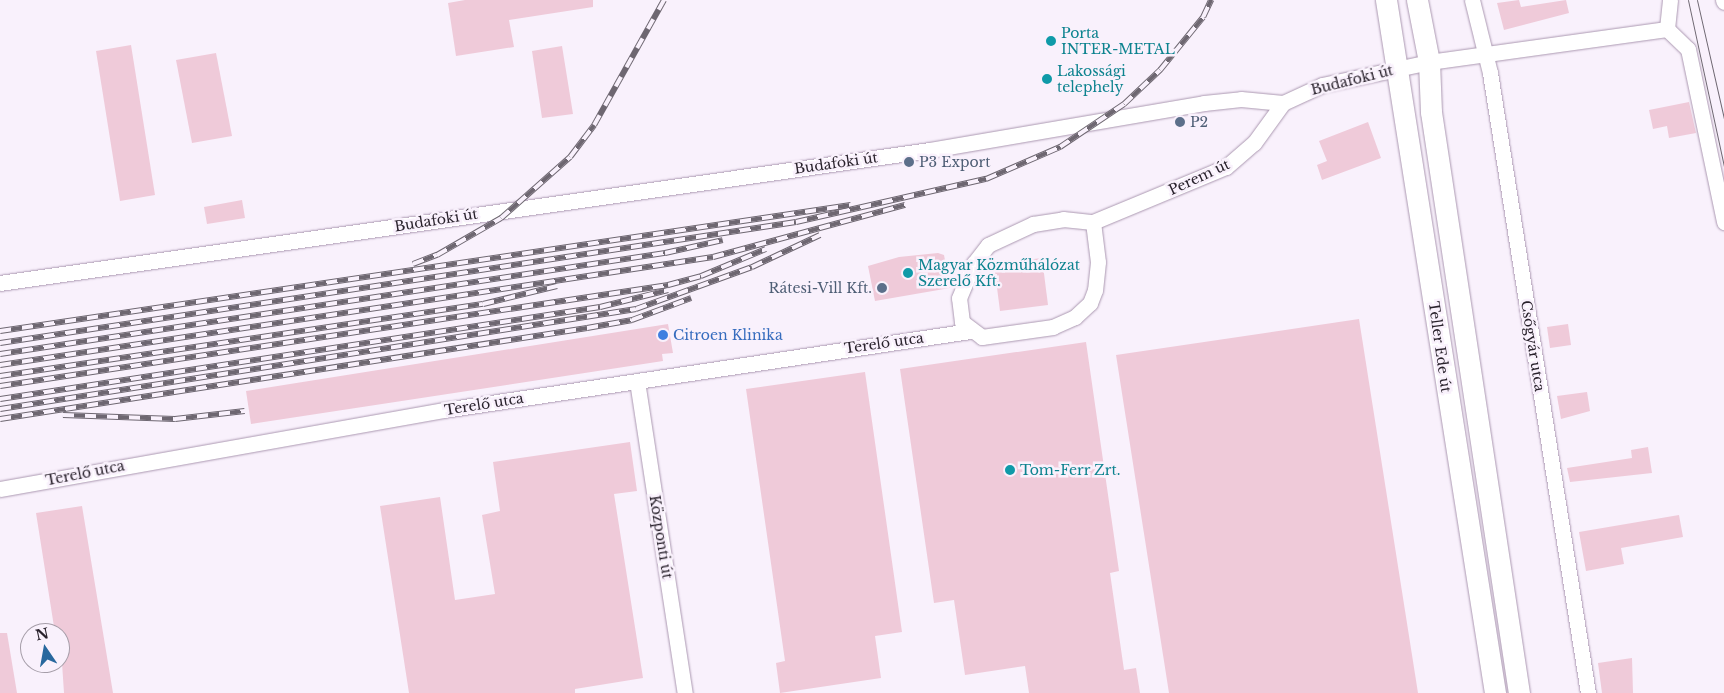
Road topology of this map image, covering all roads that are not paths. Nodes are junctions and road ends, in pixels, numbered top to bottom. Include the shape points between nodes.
1 (1386, 0) edge
2 (1417, 0) edge
3 (1472, 0) edge
4 (1670, 0) edge
5 (1667, 29) junction
6 (1487, 54) junction
7 (1429, 62) junction
8 (1398, 69) junction
9 (1283, 103) junction
10 (1093, 222) junction
11 (1724, 222) edge
12 (0, 283) edge
13 (970, 331) junction
14 (637, 381) junction
15 (0, 489) edge
16 (685, 693) edge
17 (1495, 693) edge
18 (1519, 693) edge
19 (1588, 693) edge

1 - 8 main road, Teller Ede út
2 - 7 main road, Teller Ede út
3 - 6 street, Csőgyár utca
4 - 5 street
5 - 6 street, Budafoki út
5 - 11 street via 1688,49
6 - 7 street, Budafoki út
6 - 19 street, Csőgyár utca
7 - 8 street, Budafoki út
7 - 18 main road, Teller Ede út via 1431,112
8 - 9 street, Budafoki út via 1322,84
8 - 17 main road, Teller Ede út
9 - 10 street, Perem út via 1254,143 1226,167
9 - 12 street, Budafoki út via 1241,99 1204,103 920,151
10 - 13 street, Perem út via 1063,219 1033,224 988,245 974,263 959,298 960,314
10 - 13 street via 1098,262 1094,290 1090,302 1075,317 1052,327 1014,333 982,337
13 - 14 street, Terelő utca
14 - 15 street, Terelő utca via 335,428
14 - 16 street, Központi út

